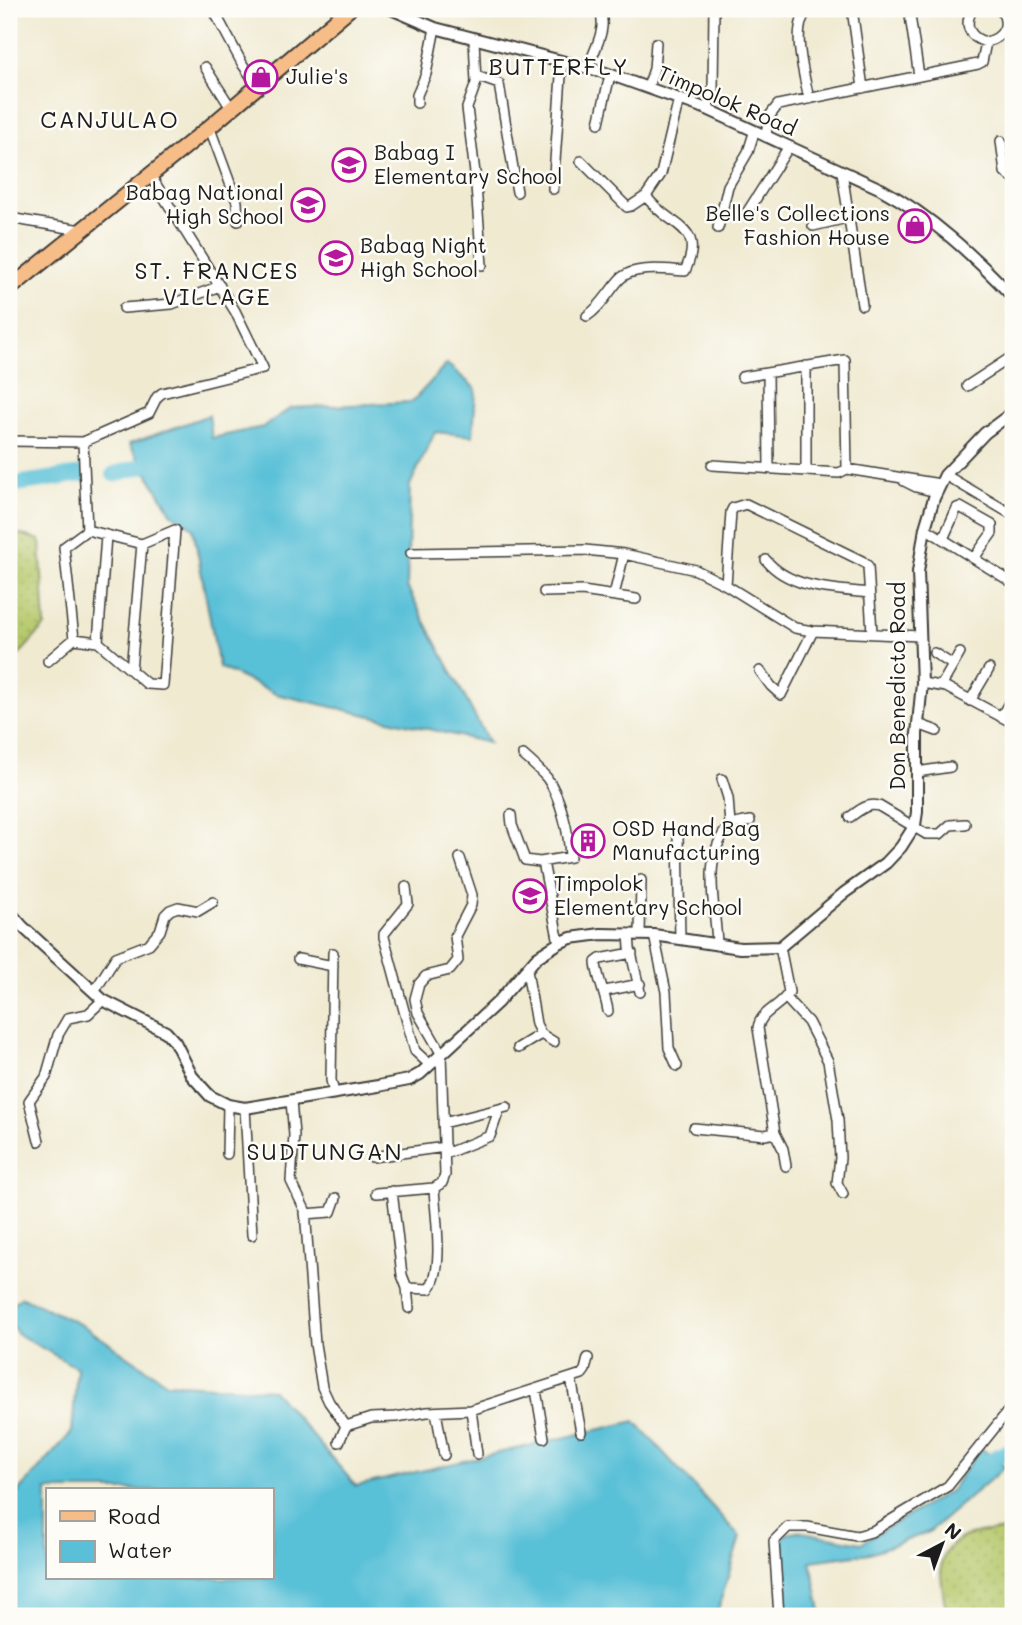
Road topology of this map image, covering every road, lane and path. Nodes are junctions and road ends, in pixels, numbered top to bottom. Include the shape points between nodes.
1 (213, 9) edge
2 (349, 9) edge
3 (391, 9) edge
4 (597, 9) edge
5 (714, 9) edge
6 (811, 9) edge
7 (852, 9) edge
8 (909, 9) edge
9 (973, 9) edge
10 (1000, 9) edge
11 (435, 28) junction
12 (474, 39) junction
13 (986, 42) junction
14 (656, 43) dead end
15 (562, 62) junction
16 (205, 67) dead end
17 (588, 68) junction
18 (610, 75) junction
19 (476, 76) junction
20 (919, 76) junction
21 (258, 86) junction
22 (648, 87) junction
23 (863, 88) junction
24 (679, 99) junction
25 (809, 99) junction
26 (417, 103) dead end
27 (231, 108) junction
28 (707, 109) junction
29 (599, 123) dead end
30 (209, 126) junction
31 (754, 133) junction
32 (766, 137) junction
33 (1001, 141) dead end
34 (788, 148) junction
35 (581, 161) dead end
36 (842, 172) junction
37 (150, 175) junction
38 (1013, 178) edge
39 (553, 188) dead end
40 (517, 192) dead end
41 (646, 196) junction
42 (748, 211) dead end
43 (9, 218) edge
44 (847, 218) junction
45 (238, 221) dead end
46 (813, 226) dead end
47 (718, 228) dead end
48 (81, 230) junction
49 (482, 265) dead end
50 (220, 286) junction
51 (9, 289) edge
52 (1013, 297) edge
53 (862, 305) dead end
54 (124, 308) dead end
55 (587, 316) dead end
56 (1013, 356) edge
57 (806, 366) junction
58 (768, 373) junction
59 (742, 377) dead end
60 (967, 386) dead end
61 (1013, 412) edge
62 (9, 441) edge
63 (83, 442) junction
64 (712, 465) dead end
65 (769, 468) junction
66 (847, 469) junction
67 (806, 470) junction
68 (940, 484) junction
69 (1013, 516) edge
70 (925, 528) junction
71 (86, 530) junction
72 (106, 536) junction
73 (943, 539) junction
74 (142, 544) junction
75 (411, 553) dead end
76 (624, 554) junction
77 (974, 558) junction
78 (766, 560) dead end
79 (1013, 583) edge
80 (726, 585) junction
81 (544, 592) dead end
82 (869, 593) junction
83 (614, 595) junction
84 (636, 599) dead end
85 (813, 631) junction
86 (872, 634) junction
87 (920, 636) junction
88 (74, 639) junction
89 (98, 642) junction
90 (934, 653) dead end
91 (960, 653) dead end
92 (48, 661) dead end
93 (953, 665) junction
94 (989, 669) dead end
95 (131, 670) junction
96 (760, 671) dead end
97 (922, 683) junction
98 (941, 685) junction
99 (1013, 696) edge
100 (970, 701) junction
101 (1001, 717) junction
102 (1013, 723) edge
103 (918, 724) junction
104 (937, 731) dead end
105 (523, 755) dead end
106 (950, 767) dead end
107 (917, 772) junction
108 (722, 779) dead end
109 (511, 815) dead end
110 (850, 817) dead end
111 (750, 821) dead end
112 (965, 824) dead end
113 (730, 825) junction
114 (914, 826) junction
115 (678, 834) dead end
116 (460, 858) dead end
117 (543, 862) junction
118 (640, 880) dead end
119 (406, 887) dead end
120 (213, 902) dead end
121 (9, 911) edge
122 (634, 934) junction
123 (654, 935) junction
124 (680, 939) junction
125 (559, 943) junction
126 (717, 945) junction
127 (780, 947) junction
128 (333, 953) dead end
129 (632, 953) junction
130 (298, 960) dead end
131 (332, 966) junction
132 (527, 970) junction
133 (605, 991) junction
134 (94, 992) junction
135 (786, 998) junction
136 (103, 1000) junction
137 (608, 1011) dead end
138 (541, 1034) junction
139 (554, 1042) dead end
140 (518, 1048) dead end
141 (442, 1053) junction
142 (429, 1065) junction
143 (677, 1066) dead end
144 (334, 1093) junction
145 (291, 1101) junction
146 (228, 1105) junction
147 (244, 1108) junction
148 (443, 1123) junction
149 (694, 1128) dead end
150 (775, 1133) junction
151 (39, 1141) dead end
152 (445, 1151) junction
153 (227, 1154) dead end
154 (372, 1157) dead end
155 (786, 1166) dead end
156 (438, 1186) junction
157 (392, 1191) junction
158 (376, 1193) dead end
159 (844, 1194) dead end
160 (336, 1198) dead end
161 (305, 1214) junction
162 (252, 1235) dead end
163 (407, 1289) junction
164 (409, 1308) dead end
165 (588, 1358) dead end
166 (571, 1378) junction
167 (536, 1390) junction
168 (1013, 1405) edge
169 (471, 1410) junction
170 (436, 1412) junction
171 (346, 1426) junction
172 (581, 1432) dead end
173 (544, 1438) dead end
174 (339, 1442) dead end
175 (477, 1454) dead end
176 (444, 1455) dead end
177 (779, 1616) edge

1 - 21 street
2 - 21 main road
3 - 11 street, Timpolok Road
4 - 17 street via 603,22
5 - 28 street via 713,91
6 - 25 street via 802,18 798,38
7 - 23 street
8 - 20 street
9 - 13 street via 967,22 970,32
10 - 13 street via 1005,28
11 - 12 street, Timpolok Road
11 - 26 street
12 - 15 street, Timpolok Road
12 - 19 street
13 - 20 street via 982,62
14 - 22 street
15 - 17 street, Timpolok Road
15 - 39 street
16 - 27 street
17 - 18 street, Timpolok Road
18 - 22 street, Timpolok Road
18 - 29 street
19 - 40 street via 499,84
19 - 49 street via 467,108
20 - 23 street
21 - 27 main road
22 - 24 street, Timpolok Road
23 - 25 street
24 - 28 street, Timpolok Road
24 - 41 street via 662,174
25 - 32 street via 772,111
27 - 30 main road
28 - 31 street, Timpolok Road
30 - 37 main road
30 - 45 street via 237,202
31 - 32 street, Timpolok Road
31 - 47 street via 728,186
32 - 34 street, Timpolok Road
33 - 38 street via 1005,172
34 - 36 street, Timpolok Road
34 - 42 street
35 - 41 street via 626,207
36 - 44 street
36 - 52 street, Timpolok Road via 888,193 928,219
37 - 48 main road
37 - 50 street
41 - 55 street via 690,236 693,248 685,271 625,275
43 - 48 street
44 - 46 street
44 - 53 street
48 - 51 main road
50 - 54 street via 172,304
50 - 63 street via 263,369 162,393 149,413
56 - 60 street
57 - 58 street
57 - 66 street via 845,360
57 - 67 street
58 - 59 street
58 - 65 street
61 - 68 street, Don Benedicto Road via 985,433
62 - 63 street
63 - 71 street
64 - 65 street
65 - 67 street
66 - 67 street
66 - 68 street
68 - 69 street
68 - 70 street, Don Benedicto Road
70 - 73 street
70 - 87 street, Don Benedicto Road via 918,572
71 - 72 street
71 - 88 street via 64,547
72 - 74 street
72 - 89 street
73 - 77 street
73 - 77 street via 960,507 992,525 992,533
74 - 95 street
74 - 95 street via 175,530 165,681 159,686 147,684
75 - 76 street via 586,550
76 - 80 street via 696,570
76 - 83 street
77 - 79 street
78 - 82 street via 777,571 814,587
80 - 82 street via 732,512 746,504 862,561 868,566
80 - 85 street via 795,628
81 - 83 street
82 - 86 street
83 - 84 street
85 - 86 street
85 - 96 street via 781,695
86 - 87 street
87 - 97 street, Don Benedicto Road
88 - 89 street
88 - 92 street
89 - 95 street
90 - 93 street
91 - 93 street
93 - 98 street
94 - 100 street
97 - 98 street
97 - 103 street, Don Benedicto Road
98 - 100 street
99 - 101 street
100 - 101 street
101 - 102 street
103 - 104 street
103 - 107 street, Don Benedicto Road
105 - 117 street via 547,779 569,841 570,857
106 - 107 street
107 - 114 street, Don Benedicto Road
108 - 113 street
109 - 117 street via 525,860
110 - 114 street via 873,804
111 - 113 street
112 - 114 street via 950,825 940,834 926,834
113 - 126 street via 719,838 712,867
114 - 127 street via 886,863
115 - 124 street
116 - 141 street via 472,895 455,936 458,960 450,970 426,976 415,999 418,1013
117 - 125 street
118 - 122 street
119 - 142 street via 408,904 384,937 415,1051
120 - 134 street via 198,911 170,910 149,943 116,957
121 - 134 street
122 - 123 street
122 - 125 street via 601,934
122 - 129 street
123 - 124 street
123 - 143 street via 667,1004 669,1048
124 - 126 street
125 - 132 street
126 - 127 street
127 - 135 street via 790,989
128 - 131 street
129 - 133 street via 596,962
129 - 133 street via 640,988
130 - 131 street
131 - 144 street
132 - 138 street via 534,1019
132 - 141 street
133 - 137 street
134 - 136 street
135 - 150 street via 763,1016 758,1028
135 - 159 street via 808,1022 828,1061 838,1120 837,1183
136 - 146 street via 166,1032 200,1086
136 - 151 street via 88,1014 68,1018 62,1027 46,1077 29,1101
138 - 139 street
138 - 140 street
141 - 142 street
141 - 148 street
142 - 144 street via 409,1080
144 - 145 street
145 - 147 street
145 - 161 street via 290,1181
146 - 147 street
146 - 153 street
147 - 162 street
148 - 152 street
148 - 152 street via 503,1109 490,1136
149 - 150 street
150 - 155 street
152 - 154 street
152 - 156 street via 445,1175
156 - 157 street
156 - 163 street via 435,1282 429,1289
157 - 158 street
157 - 163 street
160 - 161 street via 331,1212
161 - 171 street via 322,1387
163 - 164 street
165 - 166 street via 585,1370
166 - 167 street
166 - 172 street
167 - 169 street
167 - 173 street
168 - 177 street via 948,1486 871,1532 857,1535 807,1527 780,1532 774,1541
169 - 170 street
169 - 175 street
170 - 171 street via 370,1418
170 - 176 street
171 - 174 street

